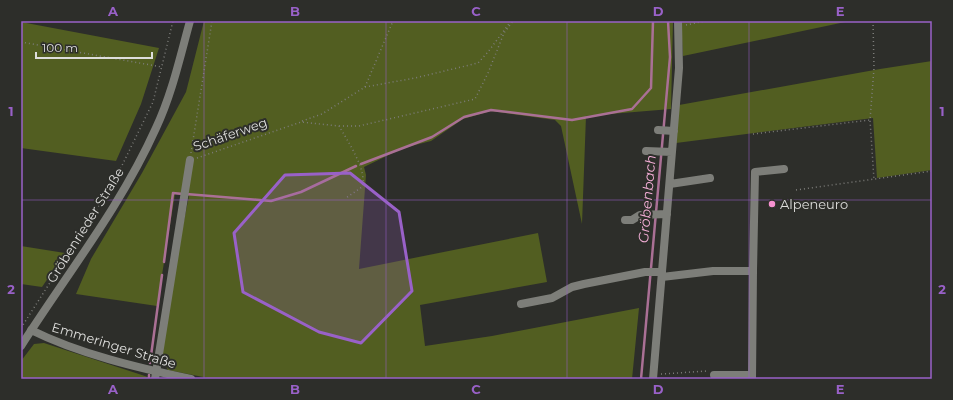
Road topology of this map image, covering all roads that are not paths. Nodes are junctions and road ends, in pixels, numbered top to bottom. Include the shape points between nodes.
1 (190, 21) edge
2 (678, 24) edge
3 (658, 130) dead end
4 (672, 131) junction
5 (646, 150) dead end
6 (669, 152) junction
7 (190, 160) road end
8 (784, 169) dead end
9 (710, 178) dead end
10 (670, 184) junction
11 (664, 214) junction
12 (625, 220) dead end
13 (754, 271) junction
14 (660, 274) junction
15 (521, 304) dead end
16 (31, 330) junction
17 (21, 346) edge
18 (156, 375) edge
19 (714, 376) dead end
20 (653, 377) edge
21 (752, 377) edge
22 (191, 379) edge

1 - 16 street, Gröbenrieder Straße via 172,87 156,128 123,192
2 - 4 street via 679,68
3 - 4 street
4 - 6 street
5 - 6 street
6 - 10 street
7 - 18 street, Schäferweg
8 - 13 street via 755,172
9 - 10 street
10 - 11 street
11 - 12 street via 640,215 632,220
11 - 14 street
13 - 14 street
13 - 21 street
14 - 15 street via 645,272 584,284 572,287 552,298
14 - 20 street
16 - 17 street, Gröbenrieder Straße
16 - 18 street, Emmeringer Straße
18 - 22 street, Emmeringer Straße
19 - 21 street

